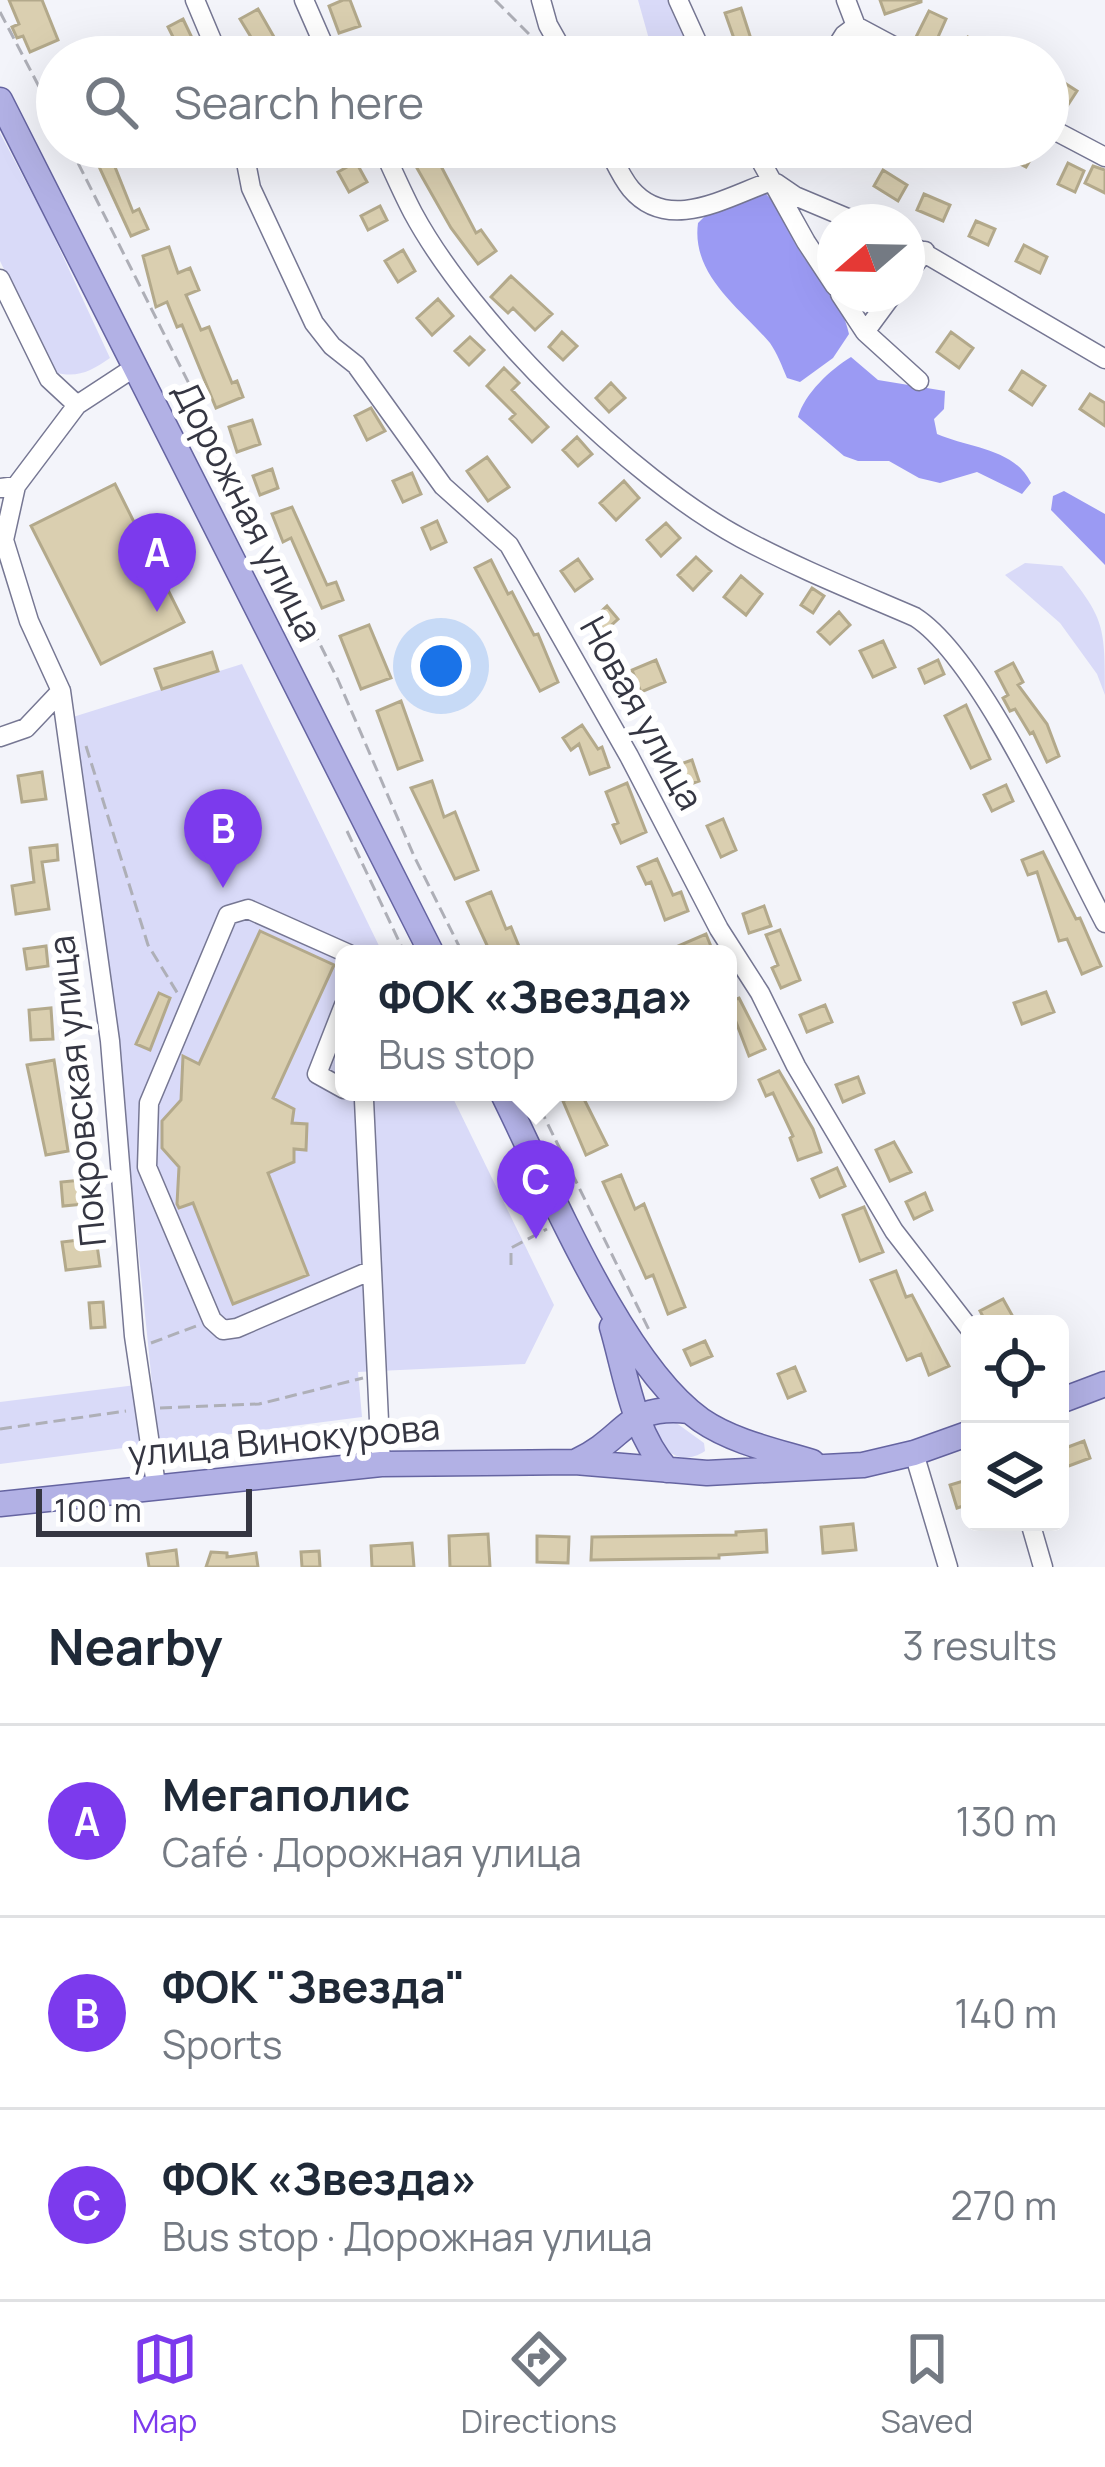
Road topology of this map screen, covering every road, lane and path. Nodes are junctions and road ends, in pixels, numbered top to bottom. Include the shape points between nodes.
1 (195, 0) edge
2 (304, 0) edge
3 (495, 0) edge
4 (541, 0) edge
5 (678, 0) edge
6 (847, 0) edge
7 (0, 12) edge
8 (856, 26) junction
9 (210, 36) edge
10 (319, 36) edge
11 (536, 36) edge
12 (552, 36) edge
13 (694, 36) edge
14 (843, 36) edge
15 (875, 36) edge
16 (36, 81) edge
17 (2, 106) edge
18 (1069, 138) edge
19 (1105, 157) edge
20 (81, 168) edge
21 (247, 168) edge
22 (392, 168) edge
23 (619, 168) edge
24 (754, 168) edge
25 (769, 168) edge
26 (772, 168) edge
27 (817, 205) edge
28 (925, 252) edge
29 (817, 254) edge
30 (0, 279) edge
31 (852, 312) edge
32 (879, 312) edge
33 (9, 320) edge
34 (865, 332) junction
35 (1105, 359) edge
36 (135, 367) junction
37 (919, 381) dead end
38 (77, 405) junction
39 (8, 487) edge
40 (61, 691) junction
41 (67, 736) junction
42 (0, 737) edge
43 (1105, 923) edge
44 (427, 945) edge
45 (458, 945) edge
46 (729, 945) edge
47 (335, 948) edge
48 (737, 957) edge
49 (188, 1011) junction
50 (335, 1028) edge
51 (335, 1083) edge
52 (359, 1101) edge
53 (507, 1101) edge
54 (536, 1101) edge
55 (567, 1220) junction
56 (511, 1264) dead end
57 (372, 1270) junction
58 (602, 1290) junction
59 (961, 1317) edge
60 (212, 1320) junction
61 (652, 1336) dead end
62 (136, 1349) junction
63 (376, 1376) junction
64 (1105, 1384) edge
65 (1069, 1398) edge
66 (144, 1409) junction
67 (637, 1415) junction
68 (695, 1415) junction
69 (0, 1429) edge
70 (961, 1436) edge
71 (914, 1454) junction
72 (575, 1462) junction
73 (381, 1464) junction
74 (826, 1467) junction
75 (668, 1470) junction
76 (698, 1472) junction
77 (156, 1485) junction
78 (0, 1504) edge
79 (1033, 1531) edge
80 (947, 1567) edge
81 (1043, 1567) edge

1 - 9 street
2 - 10 street
3 - 11 path
4 - 12 street
5 - 13 street
6 - 8 street
7 - 16 path
8 - 14 street
8 - 15 street
17 - 36 main road, Дорожная улица
18 - 19 street
20 - 45 path via 328,661
21 - 46 street, Новая улица via 314,323 356,364 443,486 509,545
22 - 43 street via 470,296 597,432 738,537 935,629 997,722
23 - 24 street via 649,205 692,212
25 - 29 street
26 - 27 street via 795,196
28 - 35 street
30 - 33 street
31 - 34 street
32 - 34 street
33 - 38 street
34 - 37 street
36 - 38 street
36 - 44 main road, Дорожная улица
38 - 39 street
39 - 40 street, Покровская улица via 4,540
40 - 41 street, Покровская улица
40 - 42 street via 26,728
41 - 49 path via 82,733 148,945
41 - 62 street, Покровская улица via 110,1041
47 - 49 street via 237,910
48 - 59 street, Новая улица via 894,1231
49 - 60 street via 149,1103 147,1167
50 - 51 street via 316,1074
52 - 57 street
53 - 55 main road
54 - 61 path
55 - 56 path via 511,1248
55 - 58 main road
57 - 60 street via 237,1328 223,1330
57 - 63 street
58 - 67 main road
58 - 68 main road via 647,1365
60 - 62 path
62 - 66 street, Покровская улица
63 - 66 path via 260,1405
63 - 73 street
64 - 65 main road
66 - 69 path
66 - 77 street, Покровская улица
67 - 68 main road via 666,1408
67 - 72 main road
67 - 75 main road
68 - 74 main road
68 - 76 main road via 714,1446
70 - 71 main road
71 - 74 main road
71 - 80 street
72 - 73 main road, улица Винокурова
72 - 75 main road, улица Винокурова
73 - 77 main road, улица Винокурова
74 - 76 main road
75 - 76 main road
77 - 78 main road, улица Винокурова
79 - 81 street

